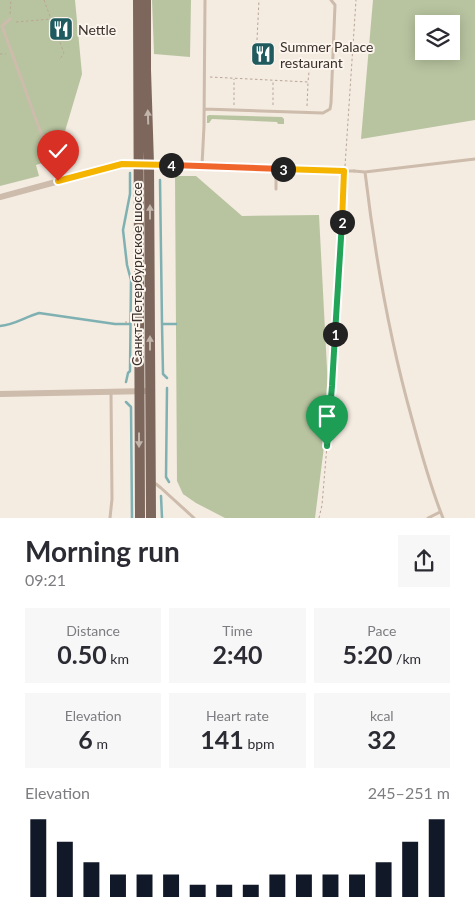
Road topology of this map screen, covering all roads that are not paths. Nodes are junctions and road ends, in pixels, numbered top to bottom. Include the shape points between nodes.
1 (138, 0) edge
2 (146, 0) edge
3 (205, 0) edge
4 (331, 0) edge
5 (10, 18) road end
6 (308, 66) road end
7 (333, 66) junction
8 (204, 109) junction
9 (475, 159) edge
10 (138, 164) junction
11 (149, 164) junction
12 (202, 166) junction
13 (276, 169) junction
14 (334, 171) joint
15 (365, 172) junction
16 (58, 181) junction
17 (276, 189) dead end
18 (0, 197) edge
19 (139, 391) junction
20 (150, 391) junction
21 (111, 392) junction
22 (0, 394) edge
23 (152, 483) junction
24 (440, 512) junction
25 (110, 518) edge
26 (140, 518) edge
27 (151, 518) edge
28 (194, 518) edge
29 (428, 518) edge
30 (442, 518) edge

1 - 10 main road, Санкт-Петербургское шоссе
11 -> 2 main road, Санкт-Петербургское шоссе
3 - 8 lane
4 - 7 lane via 335,5
5 - 16 lane via 2,26
6 - 7 lane
7 - 8 lane via 330,109 323,113
8 - 12 lane
9 - 15 lane
10 - 11 street
10 - 16 street via 122,164
10 - 19 main road, Санкт-Петербургское шоссе
11 - 12 street
20 -> 11 main road, Санкт-Петербургское шоссе
12 - 13 street
13 - 14 street
13 - 17 lane
14 - 15 lane, bridge
15 - 24 lane via 374,247 398,366
16 - 18 street
19 - 20 street
19 - 21 street
19 -> 26 main road, Санкт-Петербургское шоссе
20 - 23 main road, Санкт-Петербургское шоссе
21 - 22 street
21 - 25 lane
23 - 27 main road, Санкт-Петербургское шоссе
23 - 28 lane
24 - 29 lane
24 - 30 lane

